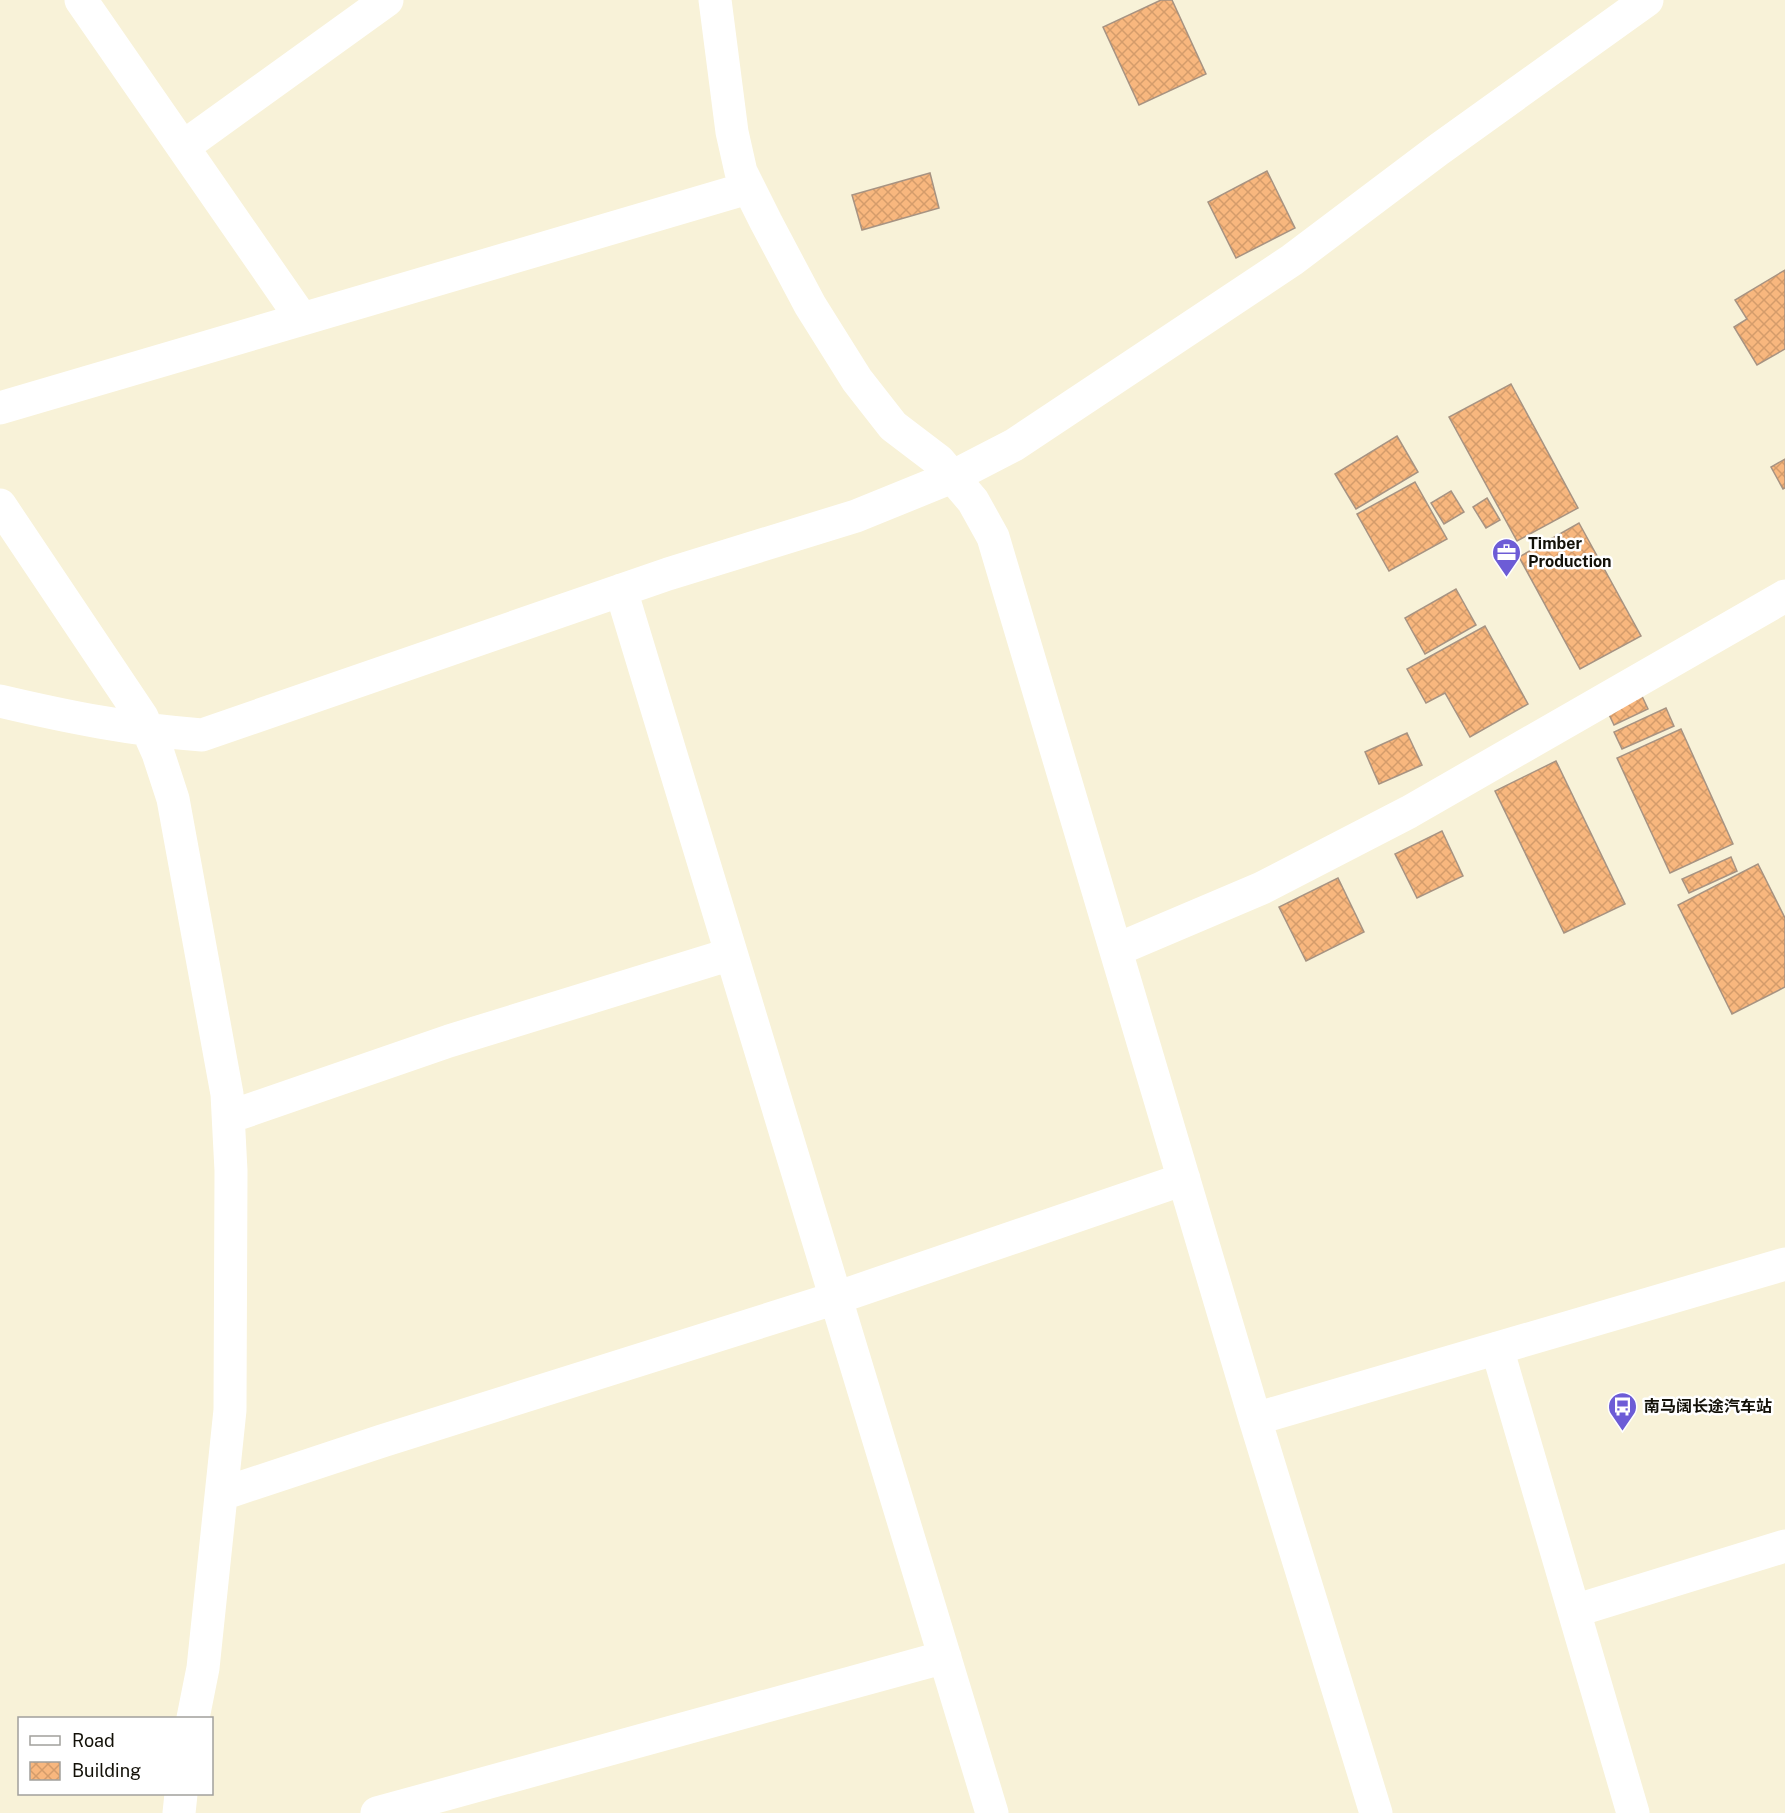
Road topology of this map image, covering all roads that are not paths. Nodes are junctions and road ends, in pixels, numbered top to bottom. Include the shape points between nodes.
1 (81, 0) edge
2 (387, 0) edge
3 (715, 0) edge
4 (1647, 0) edge
5 (183, 147) junction
6 (748, 188) junction
7 (302, 319) junction
8 (0, 408) edge
9 (952, 477) junction
10 (0, 505) edge
11 (621, 590) junction
12 (1785, 596) edge
13 (0, 701) edge
14 (148, 731) junction
15 (1116, 950) junction
16 (731, 954) junction
17 (229, 1117) junction
18 (1184, 1179) junction
19 (1785, 1264) edge
20 (836, 1298) junction
21 (1497, 1348) junction
22 (1255, 1419) junction
23 (222, 1494) junction
24 (1785, 1546) edge
25 (1574, 1611) junction
26 (945, 1657) junction
27 (193, 1717) edge
28 (181, 1795) edge
29 (179, 1813) edge
30 (377, 1813) edge
31 (992, 1813) edge
32 (1376, 1813) edge
33 (1633, 1813) edge

1 - 5 street
2 - 5 street
3 - 6 street via 732,132
4 - 9 street via 1292,260 1014,445
5 - 7 street
6 - 7 street
6 - 9 street via 810,305 857,380 893,426 939,461
7 - 8 street
9 - 11 street via 856,516
9 - 15 street via 973,501 993,537
10 - 14 street
11 - 14 street via 202,735
11 - 16 street
12 - 15 street via 1409,812 1262,888
13 - 14 street
14 - 17 street via 173,799
15 - 18 street
16 - 17 street via 449,1041
16 - 20 street
17 - 23 street via 230,1410
18 - 20 street
18 - 22 street
19 - 21 street
20 - 23 street
20 - 26 street
21 - 22 street
21 - 25 street
22 - 32 street
23 - 27 street via 203,1668
24 - 25 street
25 - 33 street
26 - 30 street
26 - 31 street
28 - 29 street

